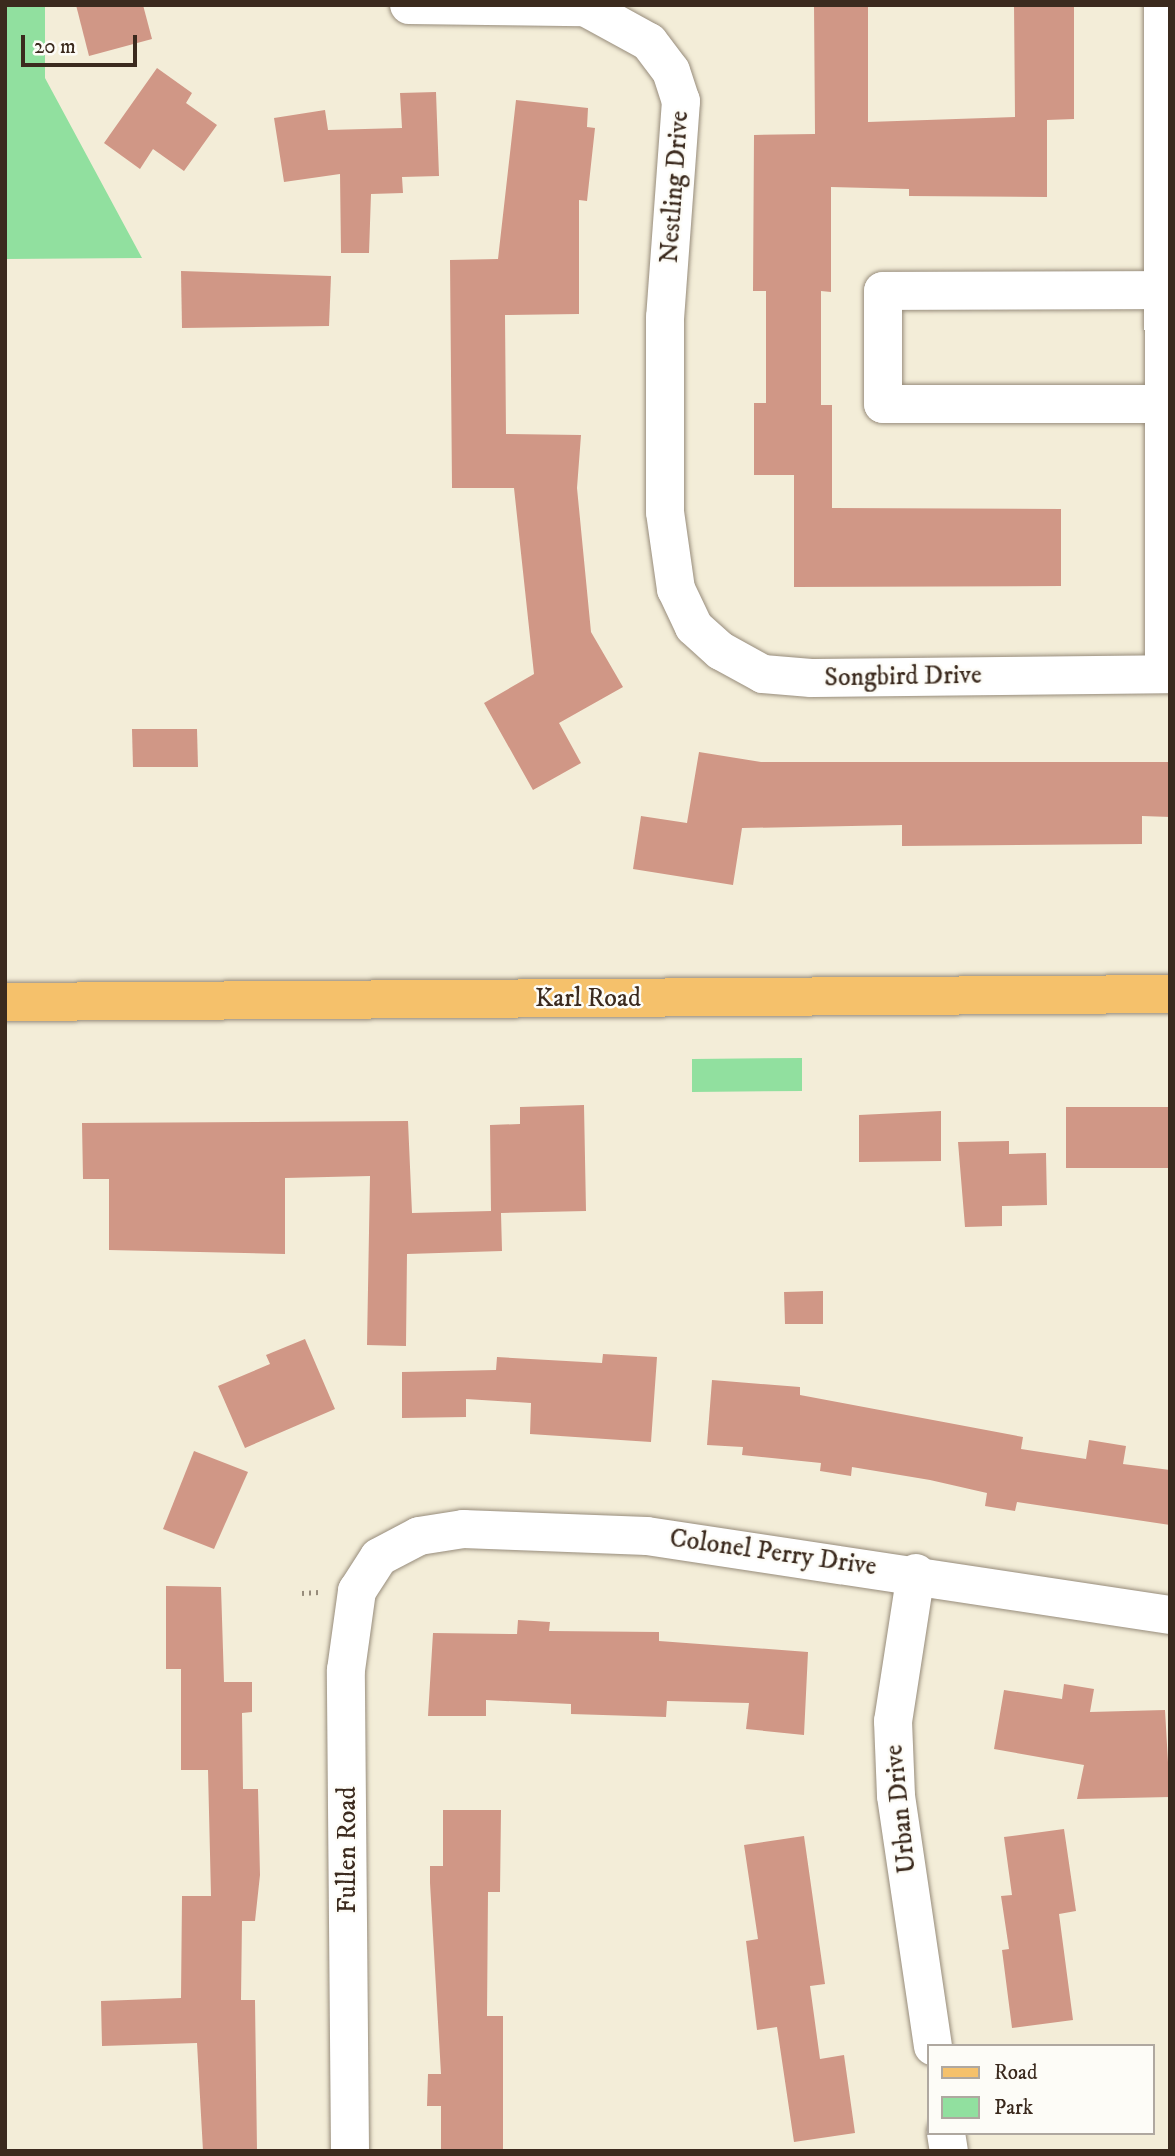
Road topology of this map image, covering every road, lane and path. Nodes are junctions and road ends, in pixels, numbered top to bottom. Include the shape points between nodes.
1 (409, 5) edge
2 (1163, 5) edge
3 (1167, 290) edge
4 (1167, 404) edge
5 (676, 589) joint
6 (1167, 674) edge
7 (1170, 994) edge
8 (5, 1002) edge
9 (379, 1557) joint
10 (916, 1573) junction
11 (1170, 1615) edge
12 (933, 2044) edge
13 (350, 2151) edge

1 - 5 street, Nestling Drive via 584,7 649,42 671,71 681,101 665,317 665,512
2 - 3 street
3 - 4 street
3 - 4 street via 883,291 883,404
4 - 6 street
5 - 6 street, Songbird Drive via 694,627 763,674
7 - 8 main road, Karl Road
9 - 10 street, Colonel Perry Drive via 419,1536 463,1529 647,1536
9 - 13 street, Fullen Road via 357,1591 346,1670
10 - 11 street, Colonel Perry Drive
10 - 12 street, Urban Drive via 893,1721 896,1796

